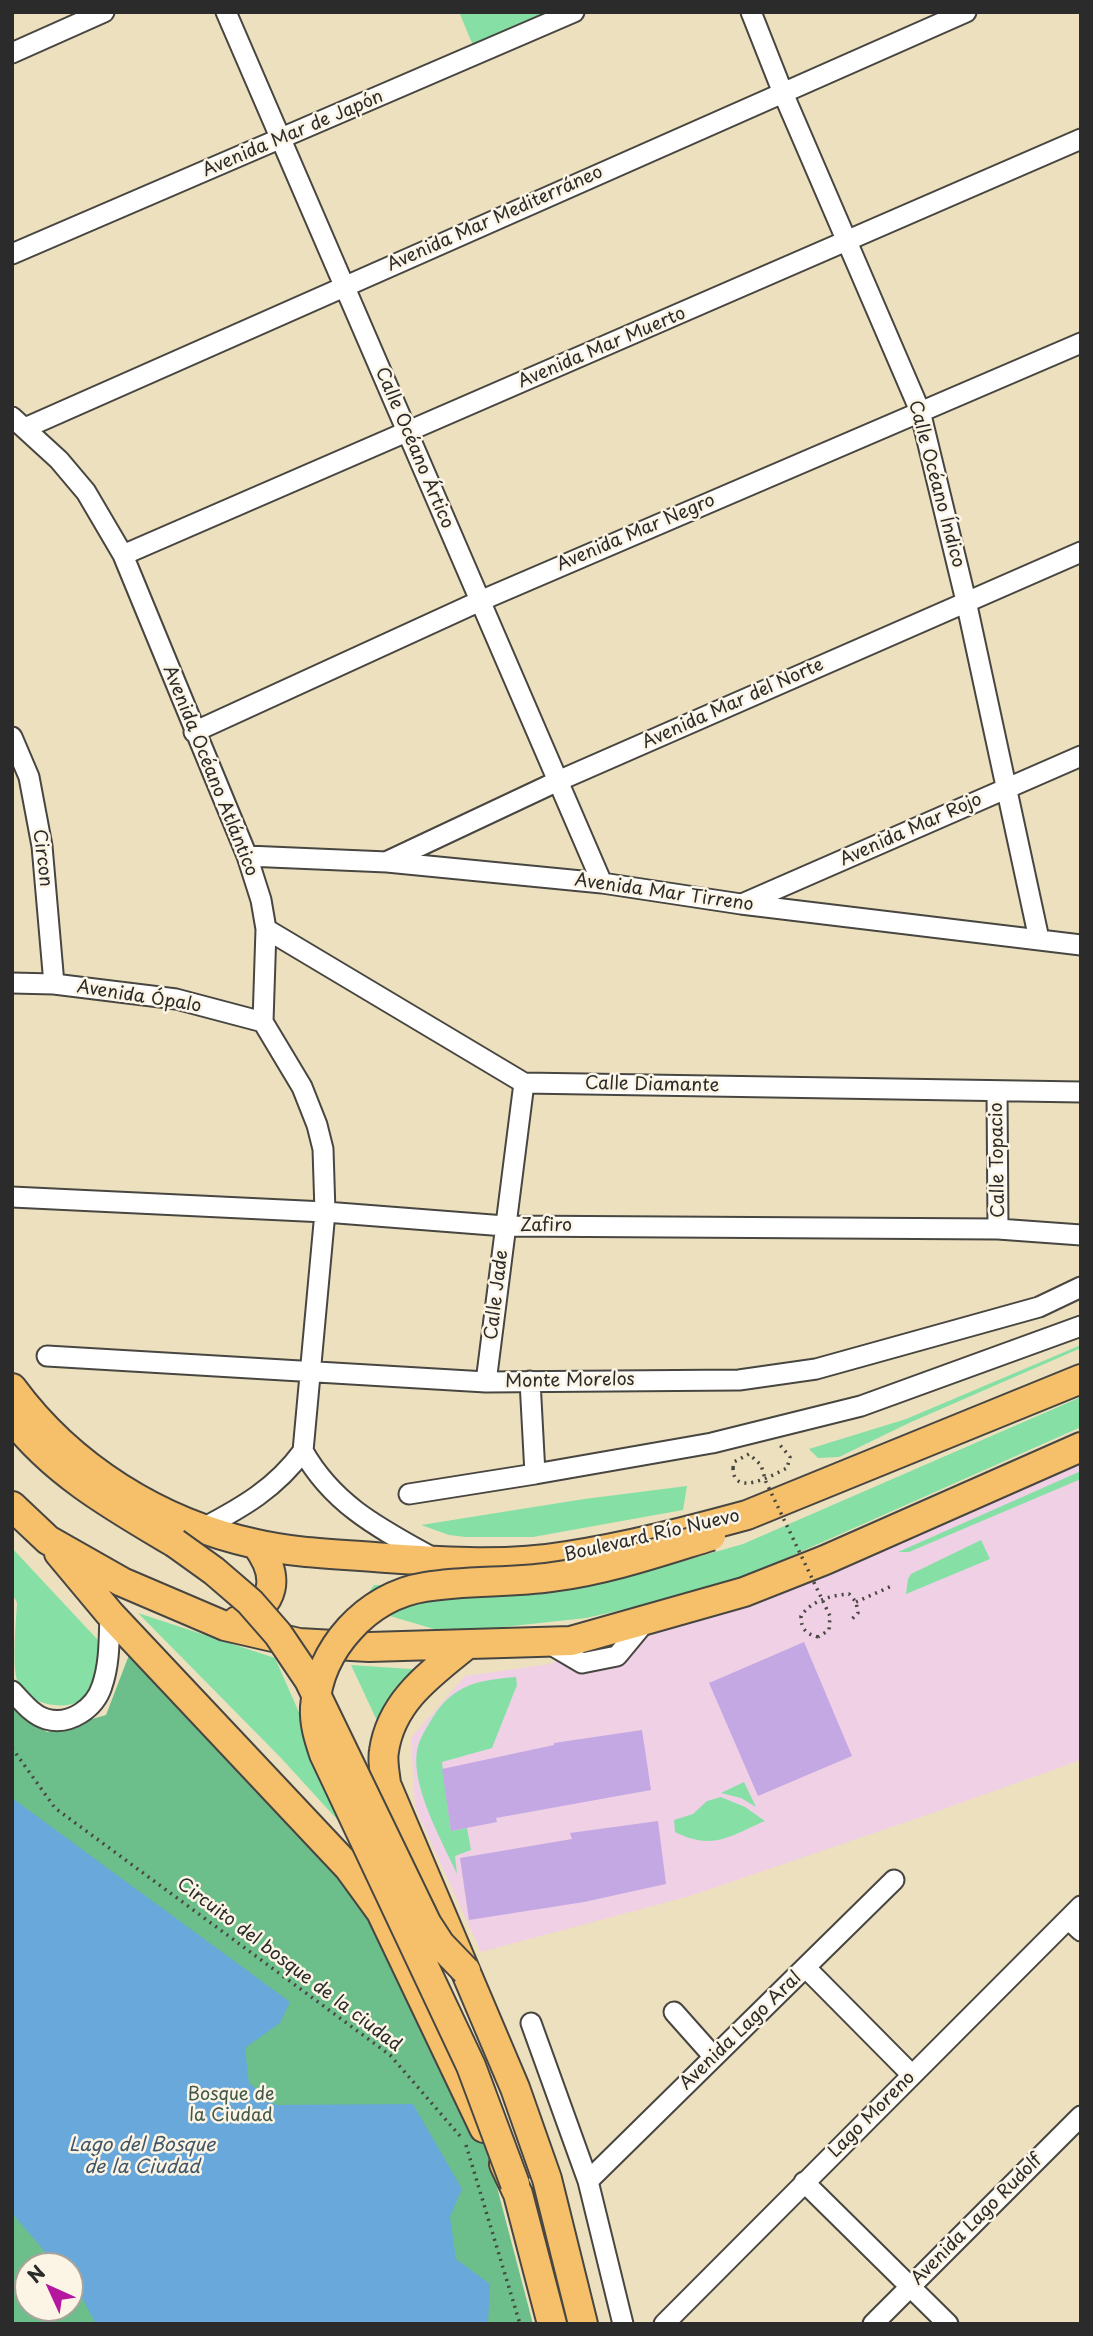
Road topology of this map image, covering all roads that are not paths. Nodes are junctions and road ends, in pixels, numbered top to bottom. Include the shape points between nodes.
1 (104, 12) edge
2 (226, 12) edge
3 (573, 12) edge
4 (751, 12) edge
5 (966, 12) edge
6 (12, 53) edge
7 (783, 93) junction
8 (1081, 139) edge
9 (281, 140) junction
10 (848, 241) junction
11 (12, 254) edge
12 (344, 285) junction
13 (1081, 343) edge
14 (920, 411) junction
15 (19, 422) edge
16 (407, 432) junction
17 (1081, 552) edge
18 (123, 555) junction
19 (480, 601) junction
20 (966, 601) junction
21 (194, 732) junction
22 (12, 737) edge
23 (1081, 756) edge
24 (558, 781) junction
25 (1007, 788) junction
26 (247, 856) junction
27 (387, 862) junction
28 (602, 883) junction
29 (741, 904) junction
30 (266, 929) junction
31 (1039, 939) junction
32 (1081, 945) edge
33 (12, 983) edge
34 (54, 984) junction
35 (263, 1022) junction
36 (524, 1083) junction
37 (997, 1091) junction
38 (1081, 1093) edge
39 (12, 1197) edge
40 (325, 1212) junction
41 (505, 1226) junction
42 (998, 1229) junction
43 (1081, 1235) edge
44 (1081, 1287) edge
45 (1081, 1326) edge
46 (47, 1356) dead end
47 (311, 1370) junction
48 (1081, 1379) edge
49 (530, 1381) junction
50 (486, 1382) junction
51 (12, 1388) edge
52 (12, 1418) edge
53 (1081, 1447) edge
54 (303, 1451) junction
55 (535, 1474) junction
56 (410, 1494) dead end
57 (12, 1506) edge
58 (747, 1515) junction
59 (203, 1528) junction
60 (48, 1540) junction
61 (256, 1544) junction
62 (440, 1562) junction
63 (110, 1614) junction
64 (225, 1626) junction
65 (465, 1646) junction
66 (12, 1691) edge
67 (894, 1880) dead end
68 (1077, 1919) edge
69 (806, 1968) junction
70 (466, 1971) junction
71 (674, 2012) dead end
72 (531, 2023) dead end
73 (714, 2057) junction
74 (912, 2075) junction
75 (1081, 2116) edge
76 (589, 2181) junction
77 (804, 2182) junction
78 (515, 2184) junction
79 (911, 2287) junction
80 (552, 2324) edge
81 (583, 2324) edge
82 (623, 2324) edge
83 (664, 2324) edge
84 (873, 2324) edge
85 (947, 2324) edge

1 - 6 street
2 - 9 street, Calle Océano Ártico
3 - 9 street, Avenida Mar de Japón
4 - 7 street, Calle Océano Índico
5 - 7 street, Avenida Mar Mediterráneo
7 - 10 street, Calle Océano Índico
7 - 12 street, Avenida Mar Mediterráneo
8 - 10 street, Avenida Mar Muerto
9 - 11 street, Avenida Mar de Japón
9 - 12 street, Calle Océano Ártico
10 - 14 street, Calle Océano Índico
10 - 16 street, Avenida Mar Muerto
12 - 15 street, Avenida Mar Mediterráneo
12 - 16 street, Calle Océano Ártico
13 - 14 street, Avenida Mar Negro
14 - 19 street, Avenida Mar Negro
14 - 20 street, Calle Océano Índico
15 - 18 street, Avenida Océano Atlántico via 86,492
16 - 18 street, Avenida Mar Muerto
16 - 19 street, Calle Océano Ártico
17 - 20 street, Avenida Mar del Norte
18 - 21 street, Avenida Océano Atlántico
19 - 21 street, Avenida Mar Negro
19 - 24 street, Calle Océano Ártico
20 - 24 street, Avenida Mar del Norte
20 - 25 street, Calle Océano Índico
21 - 26 street, Avenida Océano Atlántico
22 - 34 street, Circon via 29,777 42,846
23 - 25 street, Avenida Mar Rojo
24 - 27 street, Avenida Mar del Norte
24 - 28 street, Calle Océano Ártico
25 - 29 street, Avenida Mar Rojo
25 - 31 street, Calle Océano Índico
26 - 27 street, Avenida Mar Tirreno
26 - 30 street, Avenida Océano Atlántico
27 - 28 street, Avenida Mar Tirreno
28 - 29 street, Avenida Mar Tirreno
29 - 31 street, Avenida Mar Tirreno
30 - 35 street, Avenida Océano Atlántico
30 - 36 street, Calle Diamante
31 - 32 street, Avenida Mar Tirreno
33 - 34 street, Avenida Ópalo
34 - 35 street, Avenida Ópalo via 176,999
35 - 40 street via 302,1087 317,1125 323,1149
36 - 37 street, Calle Diamante
36 - 41 street, Calle Jade
37 - 38 street, Calle Diamante
37 - 42 street, Calle Topacio
39 - 40 street, Zafiro
40 - 41 street, Zafiro
40 - 47 street
41 - 42 street, Zafiro
41 - 50 street, Calle Jade
42 - 43 street, Zafiro
44 - 49 street, Monte Morelos via 1039,1307 816,1369 739,1380
45 - 55 street via 860,1406 712,1443
46 - 47 street, Monte Morelos
47 - 50 street, Monte Morelos
47 - 54 street
48 - 58 highway, Boulevard Río Nuevo
49 - 50 street, Monte Morelos
49 - 55 street
51 - 59 highway, Boulevard Río Nuevo via 54,1437 108,1481 158,1512
52 - 70 highway, bridge via 75,1481 214,1571 278,1634 309,1680 427,1924
53 - 65 highway via 744,1592 571,1641
54 - 59 street via 248,1504
54 - 62 street via 332,1493 370,1523
55 - 56 street
57 - 60 highway
58 - 62 highway, Boulevard Río Nuevo via 565,1557
58 - 78 highway, bridge via 711,1536 596,1569 423,1587 394,1597 344,1634 319,1684 316,1720 324,1754 466,2054
59 - 61 highway, Boulevard Río Nuevo
60 - 63 highway
60 - 64 highway via 122,1582
61 - 62 highway, Boulevard Río Nuevo
61 - 64 highway via 268,1561 273,1582 265,1602 252,1615
63 - 66 street via 102,1687 94,1703 78,1716 46,1719
63 - 78 highway via 367,1890
64 - 65 highway via 299,1643
65 - 70 highway via 404,1701 383,1753 386,1784
67 - 69 street, Avenida Lago Aral
68 - 74 street, Lago Moreno
69 - 73 street, Avenida Lago Aral
69 - 74 street
70 - 81 highway via 547,2179
71 - 73 street
72 - 76 street
73 - 76 street, Avenida Lago Aral
74 - 77 street, Lago Moreno
75 - 79 street, Avenida Lago Rudolf
76 - 82 street
77 - 79 street
77 - 83 street, Lago Moreno
78 - 80 highway
79 - 84 street, Avenida Lago Rudolf
79 - 85 street

